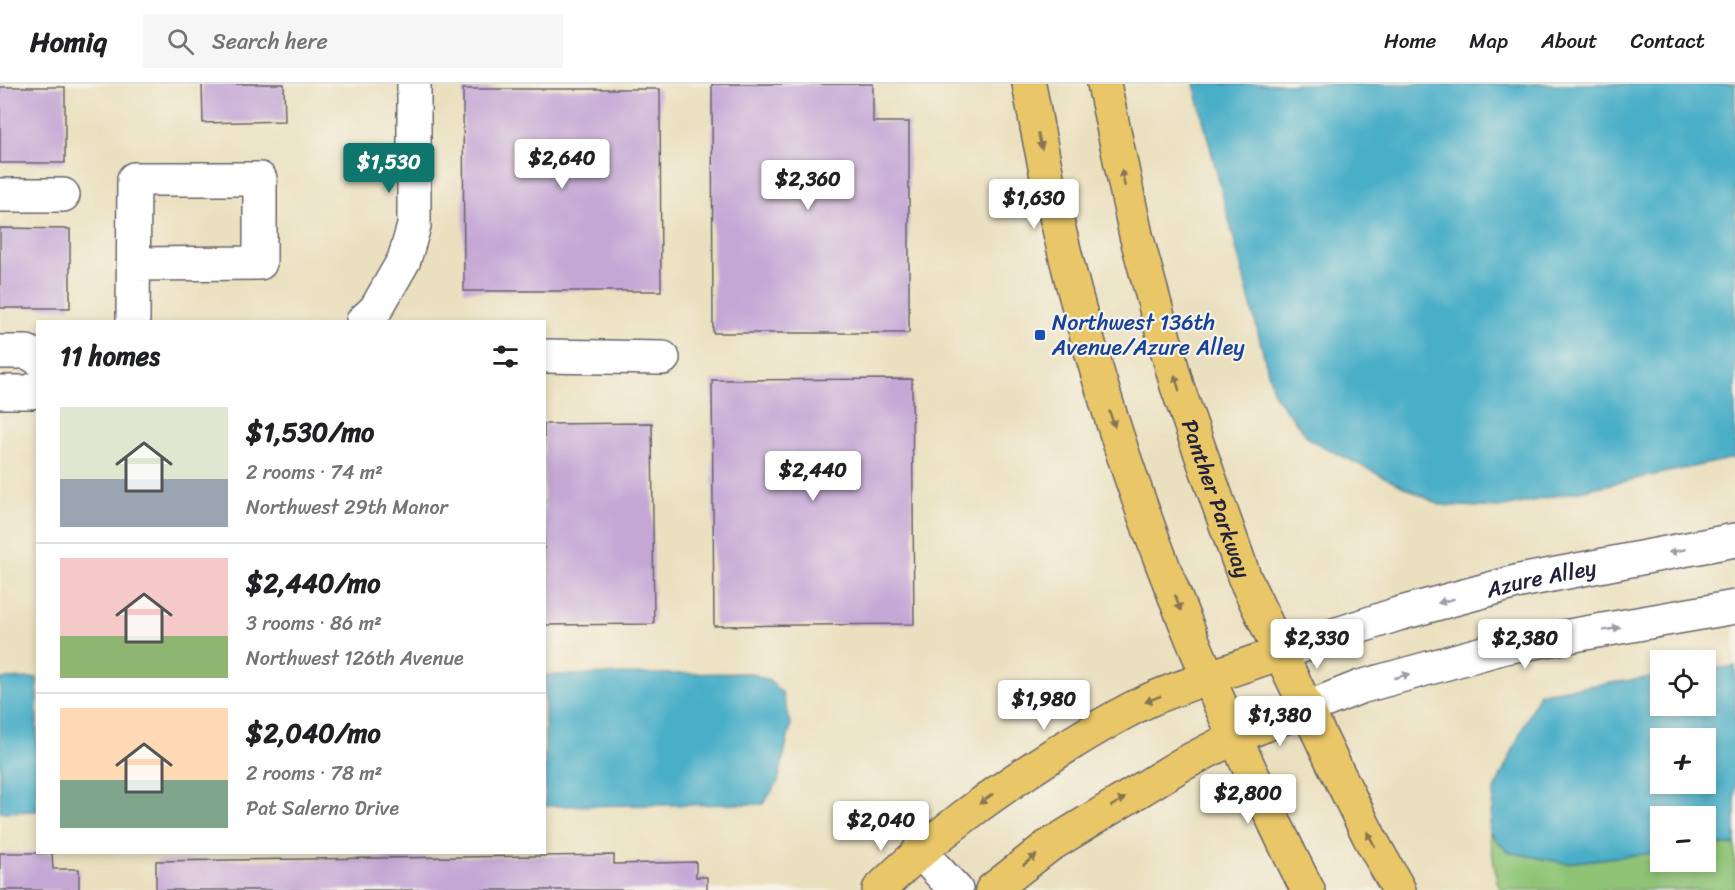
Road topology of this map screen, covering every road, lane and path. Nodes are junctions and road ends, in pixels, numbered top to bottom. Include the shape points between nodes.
1 (414, 84) edge
2 (1029, 84) edge
3 (1104, 84) edge
4 (0, 195) edge
5 (63, 195) dead end
6 (133, 264) junction
7 (376, 317) edge
8 (133, 320) edge
9 (0, 352) edge
10 (546, 356) edge
11 (36, 357) edge
12 (663, 358) dead end
13 (36, 388) edge
14 (0, 392) edge
15 (1735, 540) edge
16 (1735, 607) edge
17 (1280, 653) junction
18 (1208, 678) junction
19 (1307, 708) junction
20 (1235, 737) junction
21 (919, 851) junction
22 (879, 890) edge
23 (956, 890) edge
24 (992, 890) edge
25 (1308, 890) edge
26 (1399, 890) edge

1 - 7 street via 414,226 404,260
2 -> 18 main road via 1092,354 1143,508
17 -> 3 main road, Panther Parkway via 1245,579 1177,386 1136,235
4 - 5 street
6 - 6 street via 134,179 260,179 260,262
6 - 8 street
9 - 11 street via 27,352
10 - 12 street
13 - 14 street via 31,392
15 -> 17 street, Azure Alley via 1520,581 1398,614
19 -> 16 street via 1360,687 1505,647
17 - 18 main road
17 - 19 main road, Panther Parkway
18 - 20 main road
18 -> 21 main road via 1148,701 1092,731 1011,782
19 - 20 main road
26 -> 19 main road, Panther Parkway
24 -> 20 main road via 1090,819
20 - 25 main road
21 - 22 main road
21 - 23 street

